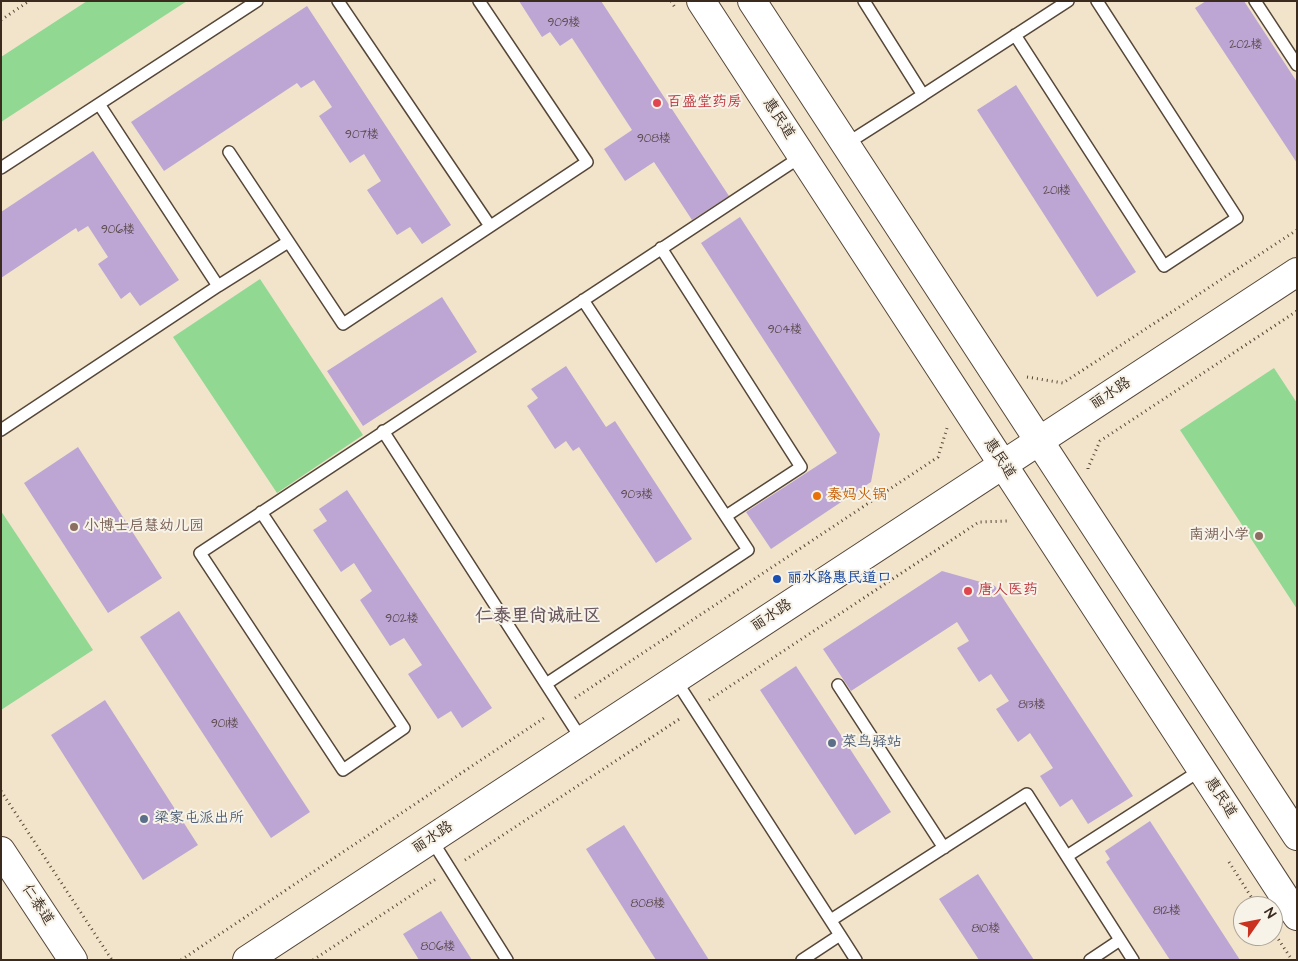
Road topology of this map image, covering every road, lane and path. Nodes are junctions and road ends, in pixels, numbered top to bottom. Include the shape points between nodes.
1 (29, 1) edge
2 (257, 1) edge
3 (338, 1) edge
4 (479, 1) edge
5 (701, 1) edge
6 (752, 1) edge
7 (864, 1) edge
8 (1068, 1) edge
9 (1097, 1) edge
10 (1255, 1) edge
11 (1, 20) edge
12 (1015, 35) junction
13 (1297, 64) edge
14 (924, 95) junction
15 (99, 104) junction
16 (845, 144) junction
17 (229, 152) dead end
18 (802, 156) junction
19 (1, 168) edge
20 (490, 226) junction
21 (1297, 230) edge
22 (288, 242) junction
23 (661, 248) junction
24 (1297, 272) edge
25 (218, 286) junction
26 (583, 300) junction
27 (1297, 311) edge
28 (1063, 383) dead end
29 (3, 425) edge
30 (383, 432) junction
31 (1038, 441) junction
32 (1100, 441) dead end
33 (1002, 465) junction
34 (261, 512) junction
35 (726, 516) junction
36 (979, 522) dead end
37 (675, 679) junction
38 (546, 684) junction
39 (838, 685) dead end
40 (694, 710) junction
41 (582, 740) junction
42 (1201, 770) junction
43 (1, 791) edge
44 (1297, 836) edge
45 (431, 839) junction
46 (944, 848) junction
47 (1, 851) edge
48 (1066, 856) junction
49 (450, 870) junction
50 (1297, 916) edge
51 (831, 920) junction
52 (840, 935) junction
53 (1120, 940) junction
54 (1283, 946) edge
55 (73, 960) edge
56 (112, 960) edge
57 (247, 960) edge
58 (313, 960) edge
59 (507, 960) edge
60 (802, 960) edge
61 (856, 960) edge
62 (1090, 960) edge
63 (1133, 960) edge
64 (1292, 960) edge

1 - 11 path
2 - 15 lane
3 - 20 lane
4 - 20 lane via 587,162
5 - 18 main road, 惠民道
6 - 16 main road
7 - 14 lane
8 - 12 lane
9 - 12 lane via 1237,218 1164,266
10 - 13 lane
12 - 14 lane
14 - 16 lane
15 - 19 lane
15 - 25 lane
16 - 31 main road
17 - 22 lane
18 - 23 lane
18 - 33 main road, 惠民道
20 - 22 lane via 343,324
21 - 28 path
22 - 25 lane
23 - 26 lane
23 - 35 lane via 801,467
24 - 31 main road, 丽水路
25 - 29 lane
26 - 30 lane
26 - 35 lane
27 - 32 path
30 - 34 lane
30 - 38 lane
31 - 33 main road, 丽水路
31 - 44 main road
33 - 37 main road, 丽水路
33 - 42 main road, 惠民道
34 - 34 lane via 200,553 343,770 404,728
35 - 38 lane via 748,550
36 - 40 path
37 - 40 lane
37 - 41 main road, 丽水路
38 - 41 lane
39 - 46 lane
40 - 49 path
40 - 51 lane
41 - 45 main road, 丽水路
42 - 48 lane
42 - 50 main road, 惠民道
43 - 56 path
45 - 49 lane
45 - 57 main road, 丽水路
46 - 48 lane via 1027,794
46 - 51 lane
47 - 55 main road, 仁泰道
48 - 53 lane
49 - 58 path
49 - 59 lane
51 - 52 lane
52 - 60 lane
52 - 61 lane
53 - 62 lane
53 - 63 lane
54 - 64 path

